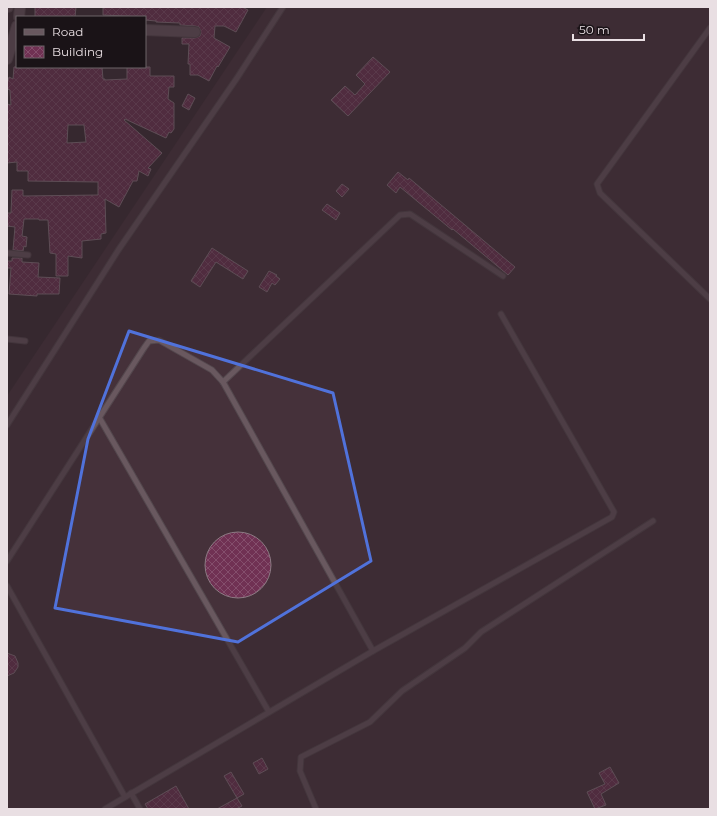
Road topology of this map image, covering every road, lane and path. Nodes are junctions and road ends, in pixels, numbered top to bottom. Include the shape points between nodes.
1 (283, 7) edge
2 (710, 28) edge
3 (16, 29) edge
4 (146, 30) edge
5 (195, 32) dead end
6 (7, 59) edge
7 (7, 253) edge
8 (28, 255) dead end
9 (503, 276) dead end
10 (710, 299) edge
11 (501, 314) dead end
12 (7, 339) edge
13 (25, 341) dead end
14 (223, 382) junction
15 (99, 417) junction
16 (7, 425) edge
17 (653, 522) dead end
18 (7, 561) edge
19 (7, 586) edge
20 (373, 651) junction
21 (269, 712) junction
22 (131, 793) junction
23 (125, 797) junction
24 (105, 809) edge
25 (140, 809) edge
26 (316, 809) edge

1 - 16 lane via 119,249
2 - 10 lane via 596,184 600,193
3 - 6 street
4 - 5 street
7 - 8 lane
9 - 14 lane via 410,214 400,215
11 - 20 lane via 614,512 612,517
12 - 13 lane
14 - 15 lane via 212,370 159,340 149,341
14 - 20 lane
15 - 18 lane
15 - 21 lane
17 - 26 lane via 481,632 465,648 402,691 370,722 301,757 300,771
19 - 23 lane
20 - 21 lane
21 - 22 lane
22 - 23 lane
22 - 25 lane
23 - 24 lane

